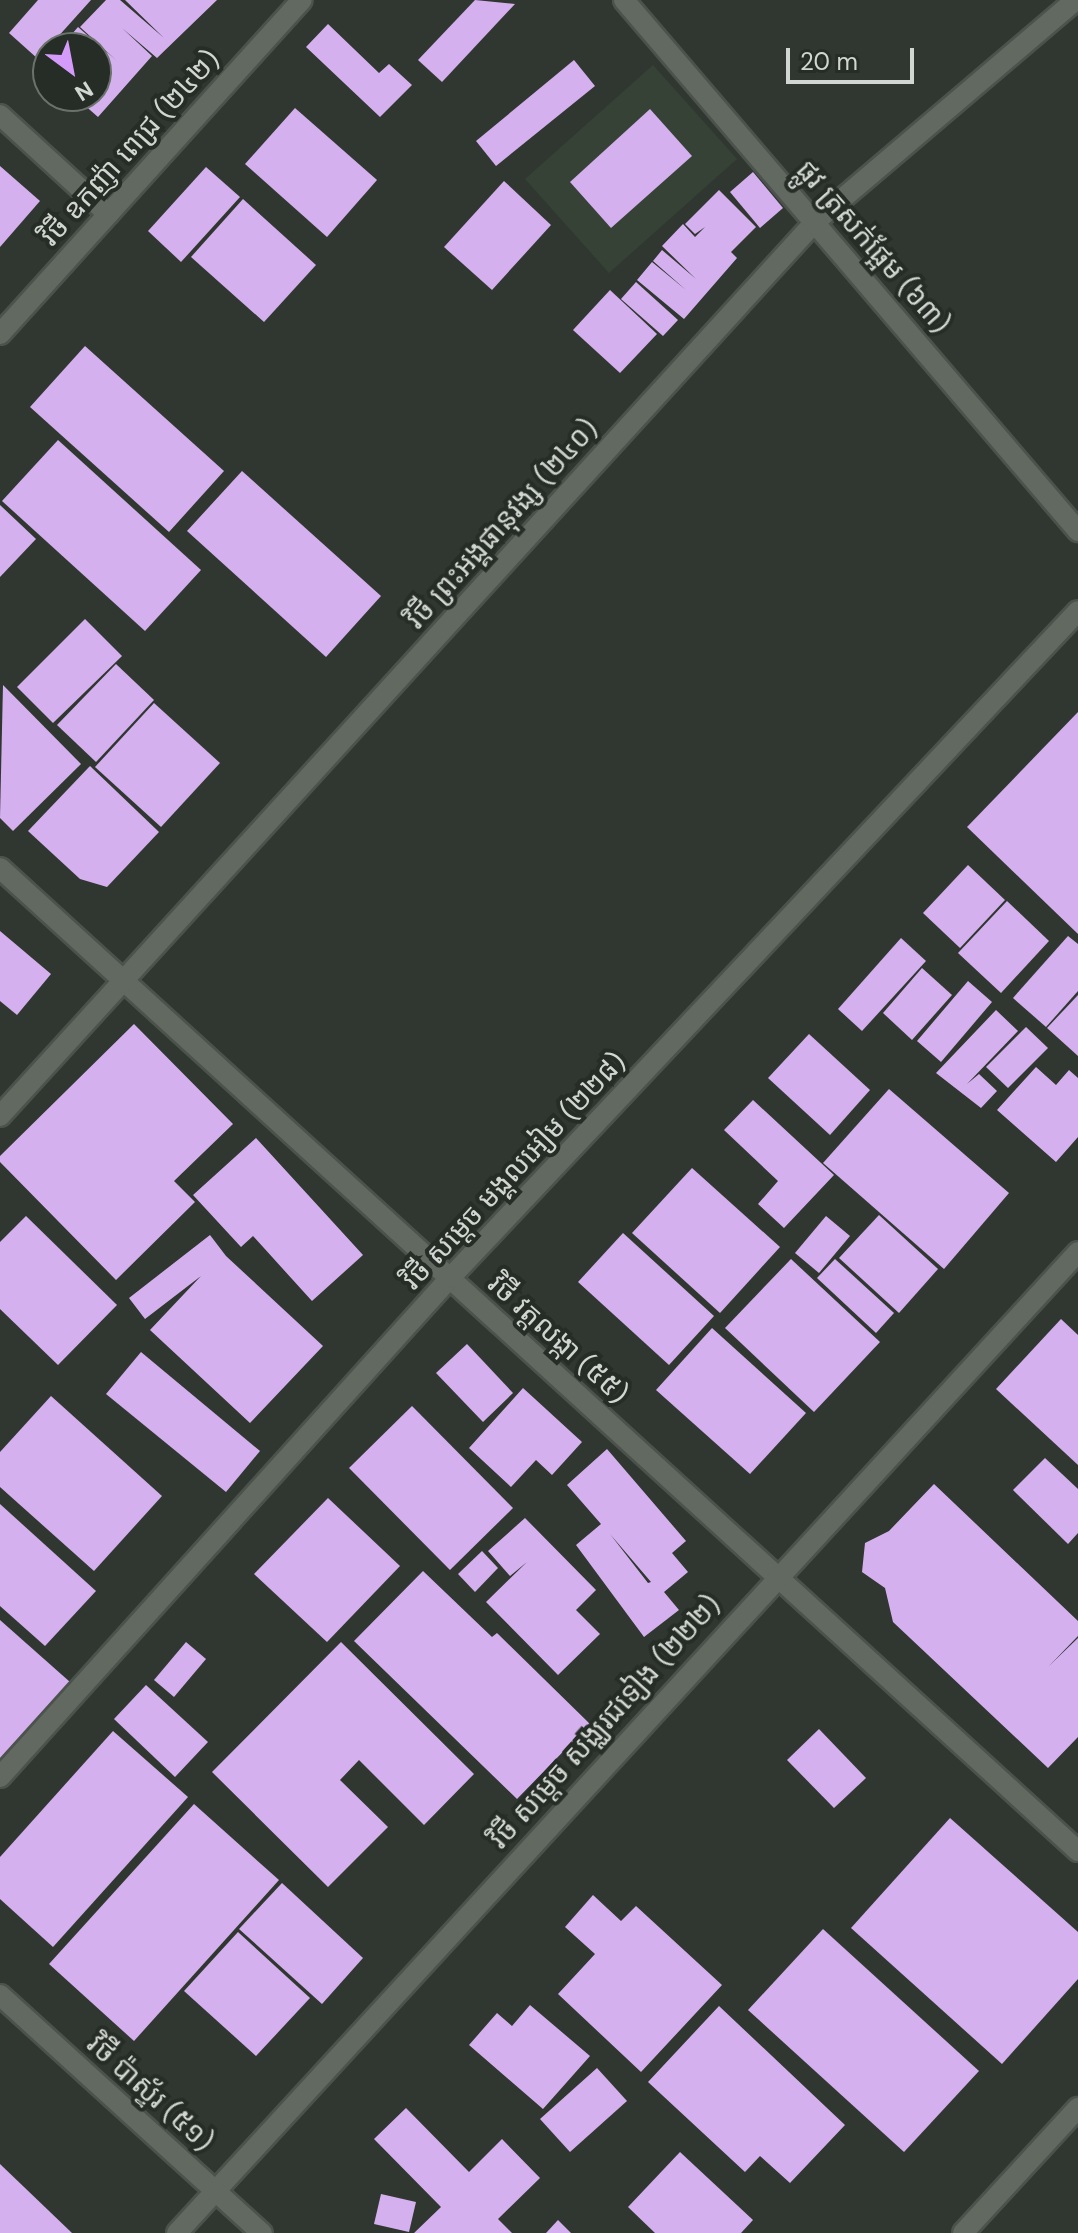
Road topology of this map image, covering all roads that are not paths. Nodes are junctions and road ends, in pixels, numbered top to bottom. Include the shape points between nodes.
1 (302, 0) edge
2 (624, 0) edge
3 (1076, 0) edge
4 (0, 115) edge
5 (108, 214) junction
6 (815, 222) junction
7 (0, 334) edge
8 (1078, 531) edge
9 (1078, 611) edge
10 (0, 868) edge
11 (123, 981) junction
12 (0, 1116) edge
13 (1078, 1252) edge
14 (450, 1278) junction
15 (777, 1576) junction
16 (0, 1777) edge
17 (1078, 1851) edge
18 (0, 1995) edge
19 (1078, 2108) edge
20 (215, 2191) junction
21 (177, 2233) edge
22 (262, 2233) edge
23 (963, 2233) edge

1 - 5 street, វិថី ឧកញ៉ា ពេជ្រ (២៤២)
2 - 6 street, ផ្លូវ ត្រសក់ផ្អែម (៦៣)
3 - 6 street, វិថី ព្រះអង្គផានុវង្ស (២៤០)
4 - 5 street
5 - 7 street, វិថី ឧកញ៉ា ពេជ្រ (២៤២)
6 - 8 street, ផ្លូវ ត្រសក់ផ្អែម (៦៣)
6 - 11 street, វិថី ព្រះអង្គផានុវង្ស (២៤០)
9 - 14 street, វិថី សម្តេច មង្គលអៀម (២២៨)
10 - 11 street, វិថី វត្តលង្កា (៥៥)
11 - 12 street, វិថី ព្រះអង្គផានុវង្ស (២៤០)
11 - 14 street, វិថី វត្តលង្កា (៥៥)
13 - 15 street, វិថី សម្តេច សង្ឈរជទៀង (២២២)
14 - 15 street, វិថី វត្តលង្កា (៥៥)
14 - 16 street, វិថី សម្តេច មង្គលអៀម (២២៨)
15 - 17 street, វិថី វត្តលង្កា (៥៥)
15 - 20 street, វិថី សម្តេច សង្ឈរជទៀង (២២២)
18 - 20 street, វិថី ប៉ាស្ទ័រ (៥១)
19 - 23 street
20 - 21 street, វិថី សម្តេច សង្ឈរជទៀង (២២២)
20 - 22 street, វិថី ប៉ាស្ទ័រ (៥១)

